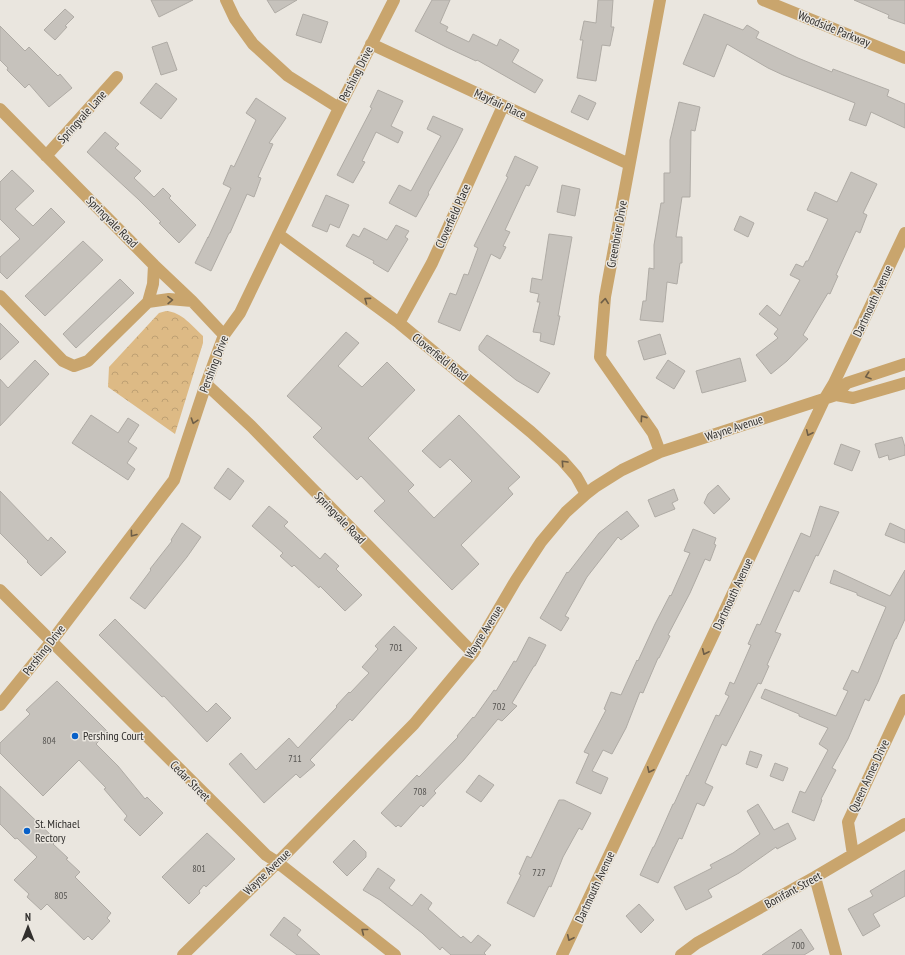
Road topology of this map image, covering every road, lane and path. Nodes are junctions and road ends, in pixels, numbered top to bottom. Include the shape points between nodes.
1 (226, 0) edge
2 (394, 0) edge
3 (660, 0) edge
4 (763, 0) edge
5 (371, 44) junction
6 (905, 58) edge
7 (117, 77) dead end
8 (503, 106) junction
9 (339, 108) junction
10 (0, 109) edge
11 (46, 156) junction
12 (629, 164) junction
13 (905, 233) edge
14 (278, 234) junction
15 (154, 265) junction
16 (0, 296) edge
17 (192, 301) junction
18 (148, 302) junction
19 (399, 323) junction
20 (224, 335) junction
21 (905, 364) edge
22 (905, 383) edge
23 (206, 384) junction
24 (830, 396) junction
25 (660, 452) junction
26 (586, 494) junction
27 (0, 590) edge
28 (51, 642) junction
29 (473, 654) junction
30 (905, 700) edge
31 (0, 705) edge
32 (905, 824) edge
33 (853, 855) junction
34 (277, 862) junction
35 (815, 877) junction
36 (183, 955) edge
37 (395, 955) edge
38 (562, 955) edge
39 (681, 955) edge
40 (836, 955) edge

1 - 9 street via 253,44 288,76
2 - 5 street, Pershing Drive
3 - 12 street, Greenbrier Drive
4 - 6 street, Woodside Parkway
5 - 8 street, Mayfair Place
5 - 9 street, Pershing Drive
7 - 11 street, Springvale Lane
8 - 12 street, Mayfair Place
8 - 19 street, Cloverfield Place via 432,263
9 - 14 street, Pershing Drive
10 - 11 street, Springvale Road
11 - 15 street, Springvale Road
25 -> 12 street, Greenbrier Drive via 653,433 600,357 605,297
13 - 24 street, Dartmouth Avenue
19 -> 14 street, Cloverfield Road
14 - 20 street, Pershing Drive via 240,312
15 - 17 street, Springvale Road
15 - 18 street via 153,284
16 - 18 street via 63,361 74,366 88,361
18 -> 17 street via 169,299
17 - 20 street, Springvale Road
26 -> 19 street, Cloverfield Road via 576,476 562,460
20 - 23 street, Pershing Drive
21 -> 24 street, Wayne Avenue via 847,383
22 - 24 street, Wayne Avenue via 853,398
23 -> 28 street, Pershing Drive via 174,480
23 - 29 street, Springvale Road via 251,426
24 - 25 street, Wayne Avenue
24 -> 38 street, Dartmouth Avenue
25 - 26 street, Wayne Avenue via 622,470
26 - 29 street, Wayne Avenue via 540,542
27 - 28 street, Cedar Street
28 - 31 street, Pershing Drive
28 - 34 street, Cedar Street via 253,843
29 - 34 street, Wayne Avenue via 414,724
30 - 33 street, Queen Annes Drive via 848,822
32 - 33 street, Bonifant Street
33 - 35 street, Bonifant Street
34 - 36 street, Wayne Avenue
37 -> 34 street, Cedar Street
35 - 39 street, Bonifant Street via 697,943
35 - 40 street

